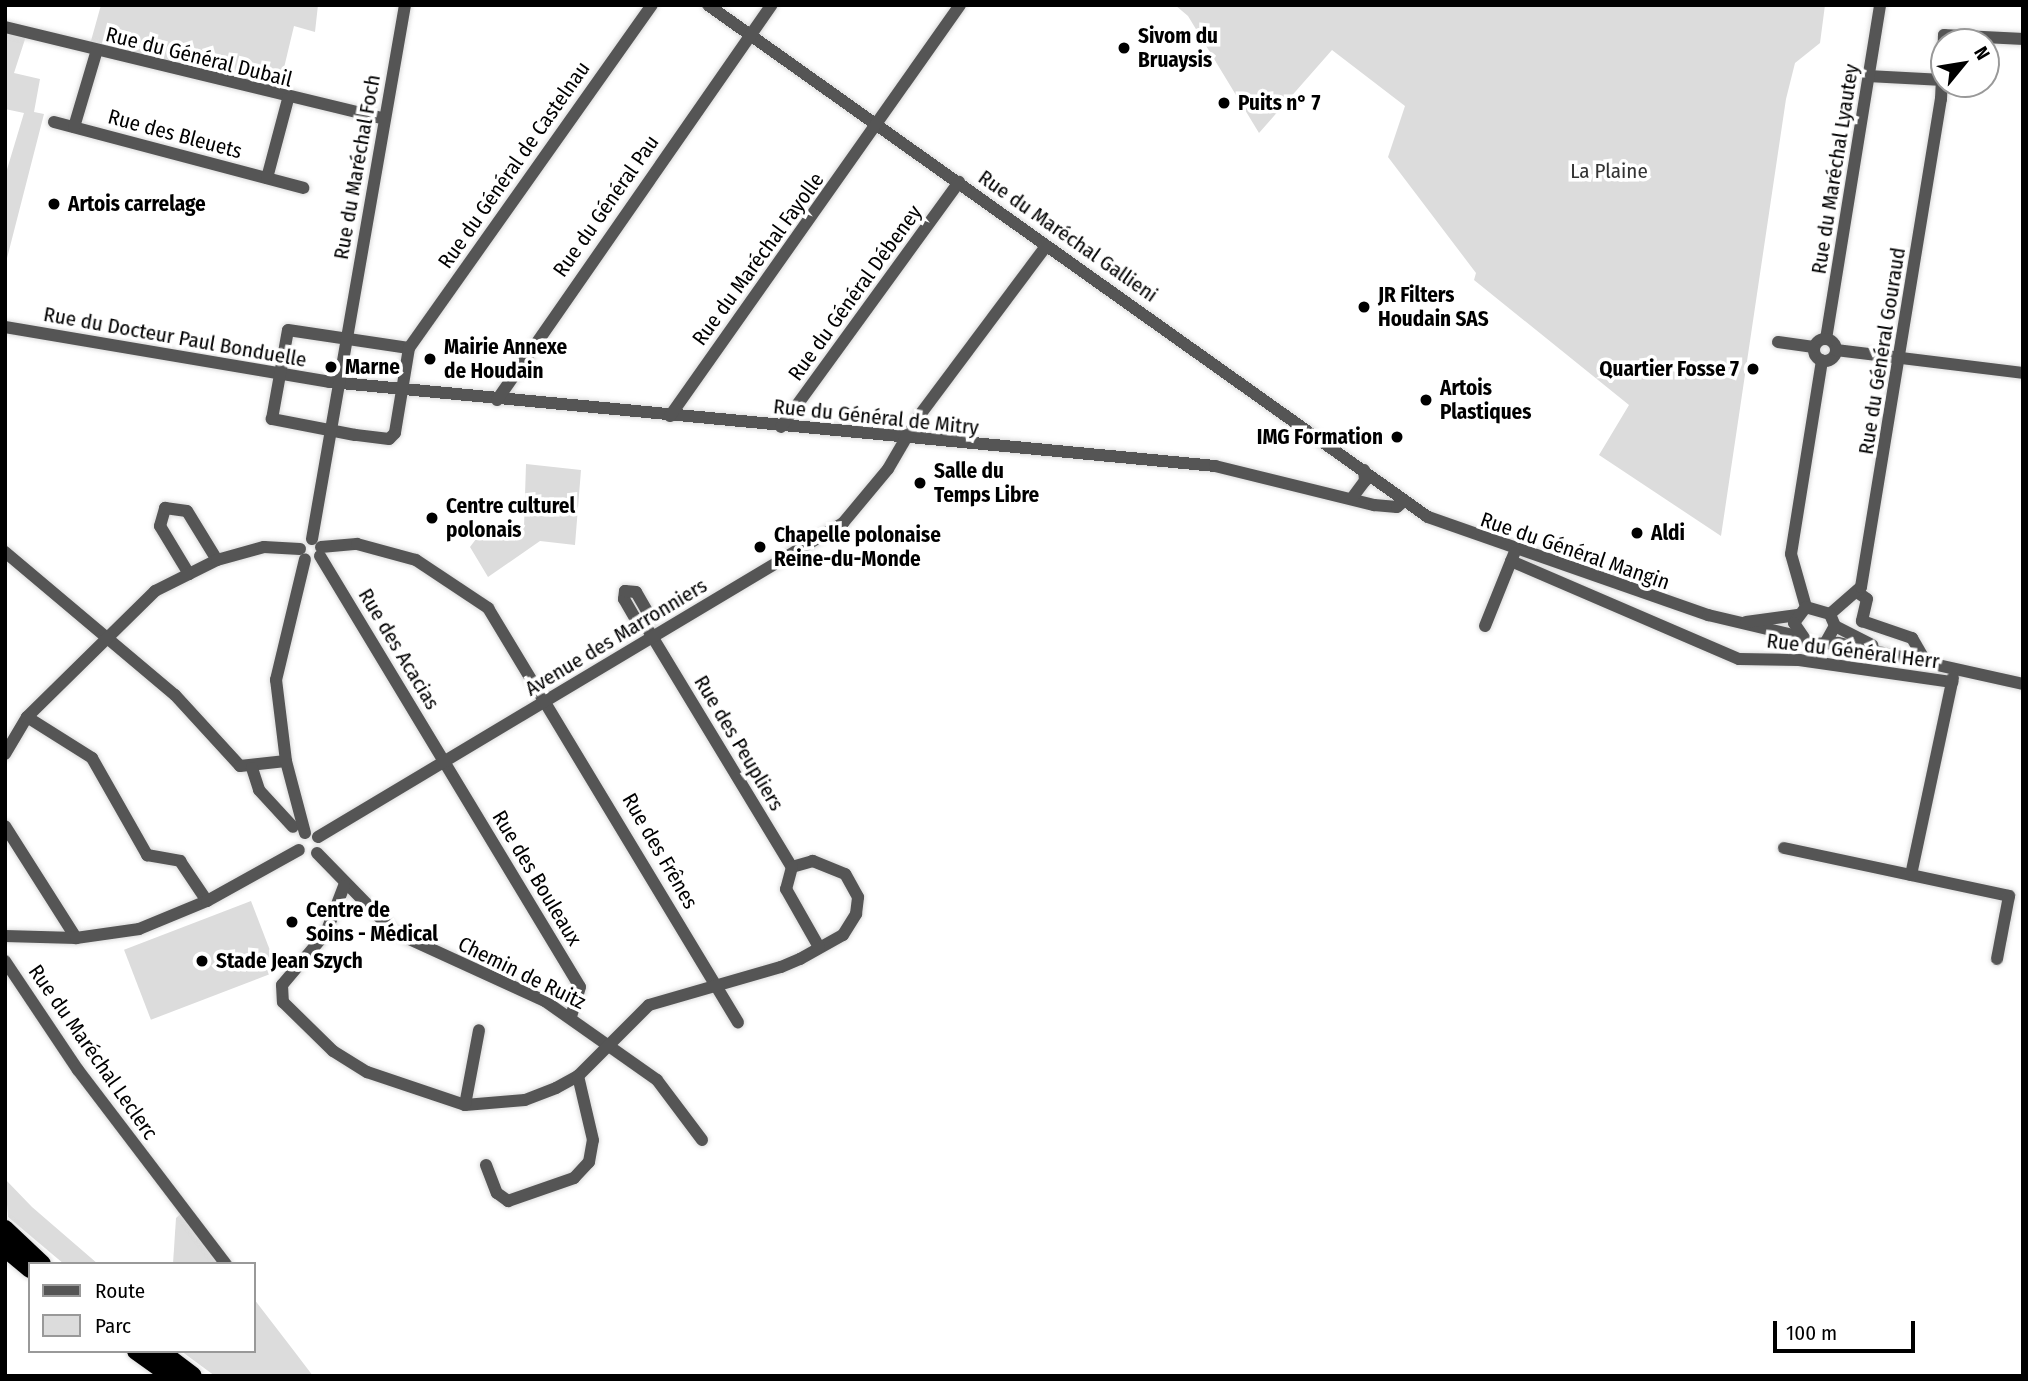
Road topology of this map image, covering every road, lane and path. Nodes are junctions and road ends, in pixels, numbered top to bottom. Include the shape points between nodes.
1 (405, 5) edge
2 (652, 5) edge
3 (708, 5) edge
4 (772, 5) edge
5 (960, 5) edge
6 (1880, 5) edge
7 (5, 27) edge
8 (751, 36) junction
9 (2000, 38) edge
10 (2023, 39) edge
11 (97, 50) junction
12 (1869, 76) junction
13 (1930, 79) edge
14 (1939, 98) edge
15 (288, 99) junction
16 (384, 119) junction
17 (54, 122) dead end
18 (877, 125) junction
19 (74, 127) junction
20 (267, 178) junction
21 (959, 182) junction
22 (303, 188) dead end
23 (1046, 246) junction
24 (5, 327) edge
25 (348, 336) junction
26 (1826, 338) junction
27 (1778, 342) dead end
28 (1814, 347) junction
29 (409, 348) junction
30 (1836, 350) junction
31 (1900, 359) junction
32 (1822, 360) junction
33 (2023, 373) edge
34 (279, 376) junction
35 (339, 383) junction
36 (404, 390) junction
37 (498, 400) junction
38 (670, 416) junction
39 (781, 427) junction
40 (331, 430) junction
41 (902, 440) junction
42 (1364, 470) junction
43 (1352, 498) junction
44 (1404, 501) junction
45 (318, 547) junction
46 (302, 554) junction
47 (1513, 555) junction
48 (7, 556) edge
49 (217, 560) junction
50 (189, 574) junction
51 (1857, 592) junction
52 (1802, 611) junction
53 (1833, 620) junction
54 (644, 623) dead end
55 (1741, 623) junction
56 (1485, 626) dead end
57 (1797, 636) junction
58 (108, 638) junction
59 (654, 638) junction
60 (1822, 644) junction
61 (1895, 656) junction
62 (1749, 659) joint
63 (1813, 662) junction
64 (1927, 664) junction
65 (1954, 676) junction
66 (2023, 684) edge
67 (548, 700) junction
68 (27, 717) junction
69 (5, 754) edge
70 (286, 761) junction
71 (445, 762) junction
72 (251, 768) junction
73 (5, 825) edge
74 (293, 827) dead end
75 (305, 833) junction
76 (318, 836) junction
77 (1784, 848) dead end
78 (299, 850) junction
79 (317, 853) junction
80 (792, 867) junction
81 (1911, 875) junction
82 (344, 886) junction
83 (2008, 897) junction
84 (2023, 899) edge
85 (207, 901) junction
86 (5, 936) edge
87 (76, 938) junction
88 (819, 947) junction
89 (1997, 959) dead end
90 (5, 961) edge
91 (715, 982) junction
92 (571, 1016) junction
93 (738, 1023) dead end
94 (479, 1030) dead end
95 (607, 1042) junction
96 (579, 1076) junction
97 (465, 1105) junction
98 (702, 1140) dead end
99 (486, 1165) dead end
100 (5, 1229) edge
101 (5, 1248) edge
102 (40, 1262) edge
103 (224, 1262) edge
104 (28, 1267) edge
105 (139, 1353) edge
106 (163, 1353) edge
107 (171, 1376) edge
108 (193, 1376) edge

1 - 16 street, Rue du Maréchal Foch
2 - 29 street, Rue du Général de Castelnau
3 - 8 street, Rue du Maréchal Gallieni
4 - 8 street, Rue du Général Pau
5 - 18 street, Rue du Maréchal Fayolle
6 - 12 street, Rue du Maréchal Lyautey
7 - 11 street, Rue du Général Dubail
8 - 18 street, Rue du Maréchal Gallieni
8 - 37 street, Rue du Général Pau
9 - 10 street, Rue du Général Gouraud
11 - 15 street, Rue du Général Dubail
11 - 19 street, Rue des Bleuets
12 - 13 street
12 - 26 street, Rue du Maréchal Lyautey
14 - 31 street, Rue du Général Gouraud
15 - 16 street, Rue du Général Dubail
15 - 20 street, Rue des Bleuets
16 - 25 street, Rue du Maréchal Foch
17 - 19 street, Rue des Bleuets
18 - 21 street, Rue du Maréchal Gallieni
18 - 38 street, Rue du Maréchal Fayolle
19 - 20 street, Rue des Bleuets
20 - 22 street, Rue des Bleuets
21 - 23 street, Rue du Maréchal Gallieni
21 - 39 street, Rue du Général Débeney
23 - 41 street, Avenue des Marronniers
23 - 42 street, Rue du Maréchal Gallieni
24 - 34 street, Rue du Docteur Paul Bonduelle
25 - 29 street
25 - 34 street via 288,330
25 - 35 street, Rue du Maréchal Foch
26 - 28 street
26 - 30 street
27 - 28 street
28 - 32 street
29 - 36 street
30 - 31 street
30 - 32 street
31 - 33 street
31 - 51 street, Rue du Général Gouraud
32 - 52 street via 1791,554
34 - 35 street, Rue du Docteur Paul Bonduelle
34 - 40 street via 272,419
35 - 36 street, Rue du Général de Mitry
35 - 40 street, Rue du Maréchal Foch
36 - 37 street, Rue du Général de Mitry
36 - 40 street via 390,439
37 - 38 street, Rue du Général de Mitry
38 - 39 street, Rue du Général de Mitry
39 - 41 street, Rue du Général de Mitry
40 - 45 street, Rue du Maréchal Foch
41 - 43 street, Rue du Général de Mitry via 1215,466
41 - 59 street, Avenue des Marronniers via 888,469 843,523
42 - 43 street via 1365,481
42 - 44 street, Rue du Maréchal Gallieni
43 - 44 street, Rue du Général de Mitry via 1388,507
44 - 47 street, Rue du Général Mangin via 1457,532
45 - 46 street
45 - 46 street, Rue des Frênes
45 - 67 street, Rue des Frênes via 378,548 437,569 488,608
45 - 71 street, Rue des Acacias
46 - 49 street, Rue des Frênes via 264,547
46 - 70 street via 276,680
47 - 55 street, Rue du Général Mangin
47 - 56 street
47 - 62 street, Rue du Général Mangin
48 - 58 street
49 - 50 street, Rue des Frênes
49 - 50 street via 187,511 165,508 159,526
50 - 58 street, Rue des Frênes via 142,602
51 - 53 street
51 - 64 street via 1867,599 1862,621 1912,639
52 - 53 street via 1820,606
52 - 55 street, Rue du Général Mangin
52 - 57 street
53 - 60 street
53 - 61 street
54 - 59 street, Rue des Peupliers
55 - 57 street, Rue du Général Mangin
57 - 60 street, Rue du Général Mangin
58 - 68 street, Rue des Frênes
58 - 72 street via 175,695 234,760
59 - 67 street, Avenue des Marronniers
59 - 80 street, Rue des Peupliers
60 - 61 street, Rue du Général Mangin
60 - 63 street
61 - 64 street
62 - 63 street, Rue du Général Herr
63 - 65 street, Rue du Général Herr
64 - 65 street
65 - 66 street
65 - 81 street
67 - 71 street, Avenue des Marronniers
67 - 91 street, Rue des Frênes
68 - 69 street, Rue des Frênes
68 - 85 street via 92,758 147,855 180,861
70 - 72 street
70 - 75 street
71 - 76 street, Avenue des Marronniers
71 - 92 street, Rue des Bouleaux via 580,987
72 - 74 street via 255,784
73 - 87 street
75 - 76 street
75 - 78 street
76 - 79 street
77 - 81 street
78 - 79 street
78 - 85 street
79 - 82 street, Chemin de Ruitz
80 - 88 street via 786,889
80 - 88 street via 829,864 845,874 858,897 851,926
81 - 83 street
82 - 92 street, Chemin de Ruitz via 394,932
82 - 97 street via 321,941 282,985 283,1002 333,1051 402,1087
83 - 84 street
83 - 89 street
85 - 87 street via 139,929
86 - 87 street
88 - 91 street via 781,967
90 - 103 street, Rue du Maréchal Leclerc
91 - 93 street, Rue des Frênes
91 - 95 street via 649,1005
92 - 95 street, Chemin de Ruitz
94 - 97 street
95 - 96 street
95 - 98 street, Chemin de Ruitz via 657,1080
96 - 97 street via 525,1100
96 - 99 street via 593,1140 589,1162 574,1178 508,1201 497,1193
100 - 102 highway
101 - 104 highway
105 - 107 highway
106 - 108 highway

